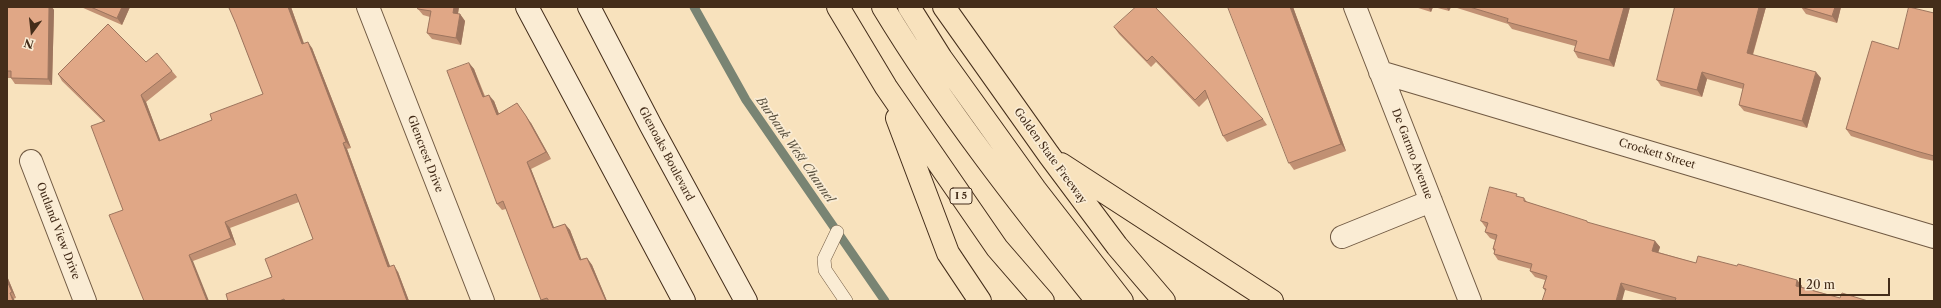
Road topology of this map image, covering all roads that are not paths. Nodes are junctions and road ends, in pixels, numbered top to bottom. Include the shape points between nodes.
1 (368, 7) edge
2 (527, 7) edge
3 (589, 7) edge
4 (838, 7) edge
5 (883, 7) edge
6 (908, 7) edge
7 (944, 7) edge
8 (1355, 7) edge
9 (1380, 72) junction
10 (886, 87) junction
11 (1048, 155) junction
12 (31, 161) dead end
13 (1430, 201) junction
14 (838, 232) dead end
15 (1342, 237) dead end
16 (1934, 237) edge
17 (85, 301) edge
18 (483, 301) edge
19 (684, 301) edge
20 (746, 301) edge
21 (846, 301) edge
22 (980, 301) edge
23 (1042, 301) edge
24 (1097, 301) edge
25 (1122, 301) edge
26 (1164, 301) edge
27 (1272, 301) edge
28 (1470, 301) edge

1 - 18 street, Glencrest Drive
2 - 19 street
3 - 20 street, Glenoaks Boulevard
4 - 10 highway, I 5
5 - 24 highway via 914,58 1010,192
6 - 25 highway via 1035,190
7 - 11 highway, Golden State Freeway
8 - 9 street, De Garmo Avenue
9 - 13 street, De Garmo Avenue
9 - 16 street, Crockett Street
10 - 22 highway via 948,253
10 - 23 highway, I 5 via 997,248
11 - 26 highway, Golden State Freeway
11 - 27 highway
12 - 17 street, Outland View Drive
13 - 15 street
13 - 28 street, De Garmo Avenue
14 - 21 lane via 824,259 825,270

